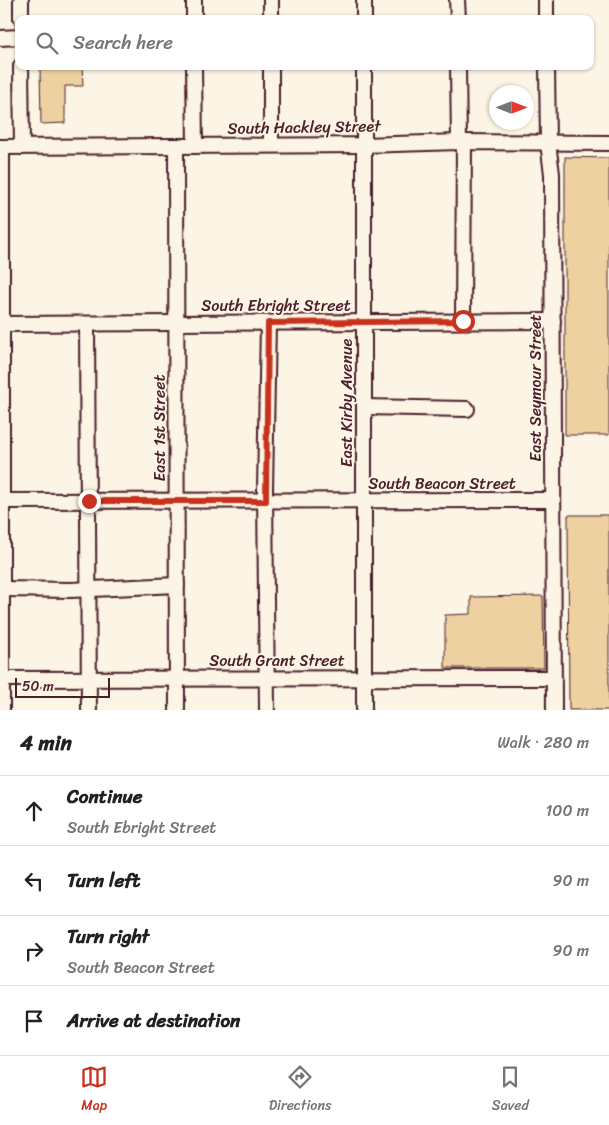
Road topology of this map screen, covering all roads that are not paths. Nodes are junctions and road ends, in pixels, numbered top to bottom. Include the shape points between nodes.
1 (22, 0) edge
2 (194, 0) edge
3 (271, 0) edge
4 (364, 0) edge
5 (457, 0) edge
6 (546, 0) edge
7 (21, 15) edge
8 (194, 15) edge
9 (271, 15) edge
10 (364, 15) edge
11 (458, 15) edge
12 (546, 15) edge
13 (15, 37) edge
14 (0, 38) edge
15 (21, 70) edge
16 (194, 70) edge
17 (271, 70) edge
18 (364, 70) edge
19 (458, 70) edge
20 (547, 70) edge
21 (462, 142) junction
22 (548, 143) junction
23 (609, 143) edge
24 (271, 145) junction
25 (363, 145) junction
26 (176, 146) junction
27 (195, 146) junction
28 (1, 147) edge
29 (22, 147) junction
30 (1, 234) edge
31 (463, 321) junction
32 (553, 321) junction
33 (364, 322) junction
34 (176, 323) junction
35 (268, 323) junction
36 (1, 324) edge
37 (87, 324) junction
38 (364, 407) junction
39 (467, 409) dead end
40 (1, 413) edge
41 (177, 500) junction
42 (553, 500) junction
43 (1, 501) edge
44 (89, 501) junction
45 (266, 501) junction
46 (364, 501) junction
47 (177, 586) junction
48 (89, 588) junction
49 (2, 589) junction
50 (364, 677) junction
51 (177, 678) junction
52 (266, 678) junction
53 (553, 678) junction
54 (1, 679) edge
55 (89, 679) junction
56 (2, 710) edge
57 (89, 710) edge
58 (177, 710) edge
59 (267, 710) edge
60 (364, 710) edge
61 (554, 710) edge

1 - 7 street
2 - 8 street
3 - 9 street
4 - 10 street
5 - 11 street
6 - 12 street
13 - 14 street
15 - 29 street
16 - 27 street
17 - 24 street
18 - 25 street, East Kirby Avenue
19 - 21 street
20 - 22 street, East Seymour Street
21 - 22 street, South Hackley Street
21 - 25 street, South Hackley Street
21 - 31 street
22 - 23 street, South Hackley Street
22 - 32 street, East Seymour Street via 552,174
24 - 25 street, South Hackley Street
24 - 27 street, South Hackley Street
25 - 33 street, East Kirby Avenue
26 - 27 street, South Hackley Street
26 - 29 street, South Hackley Street
26 - 34 street, East 1st Street
28 - 29 street, South Hackley Street
28 - 30 street
30 - 36 street
31 - 32 street, South Ebright Street
31 - 33 street, South Ebright Street
32 - 42 street, East Seymour Street
33 - 35 street, South Ebright Street
33 - 38 street, East Kirby Avenue
34 - 35 street, South Ebright Street
34 - 37 street, South Ebright Street
34 - 41 street, East 1st Street
35 - 45 street
36 - 37 street, South Ebright Street
36 - 40 street
37 - 44 street
38 - 39 street
38 - 46 street, East Kirby Avenue
40 - 43 street
41 - 44 street, South Beacon Street
41 - 45 street, South Beacon Street
41 - 47 street, East 1st Street
42 - 46 street, South Beacon Street
42 - 53 street, East Seymour Street
43 - 44 street, South Beacon Street
43 - 49 street
44 - 48 street
45 - 46 street, South Beacon Street
45 - 52 street
46 - 50 street, East Kirby Avenue
47 - 48 street
47 - 51 street, East 1st Street
48 - 49 street
48 - 55 street
49 - 54 street
50 - 52 street, South Grant Street
50 - 53 street, South Grant Street
50 - 60 street, East Kirby Avenue
51 - 52 street, South Grant Street
51 - 55 street, South Grant Street
51 - 58 street, East 1st Street
52 - 59 street
53 - 61 street, East Seymour Street
54 - 55 street, South Grant Street
54 - 56 street
55 - 57 street

